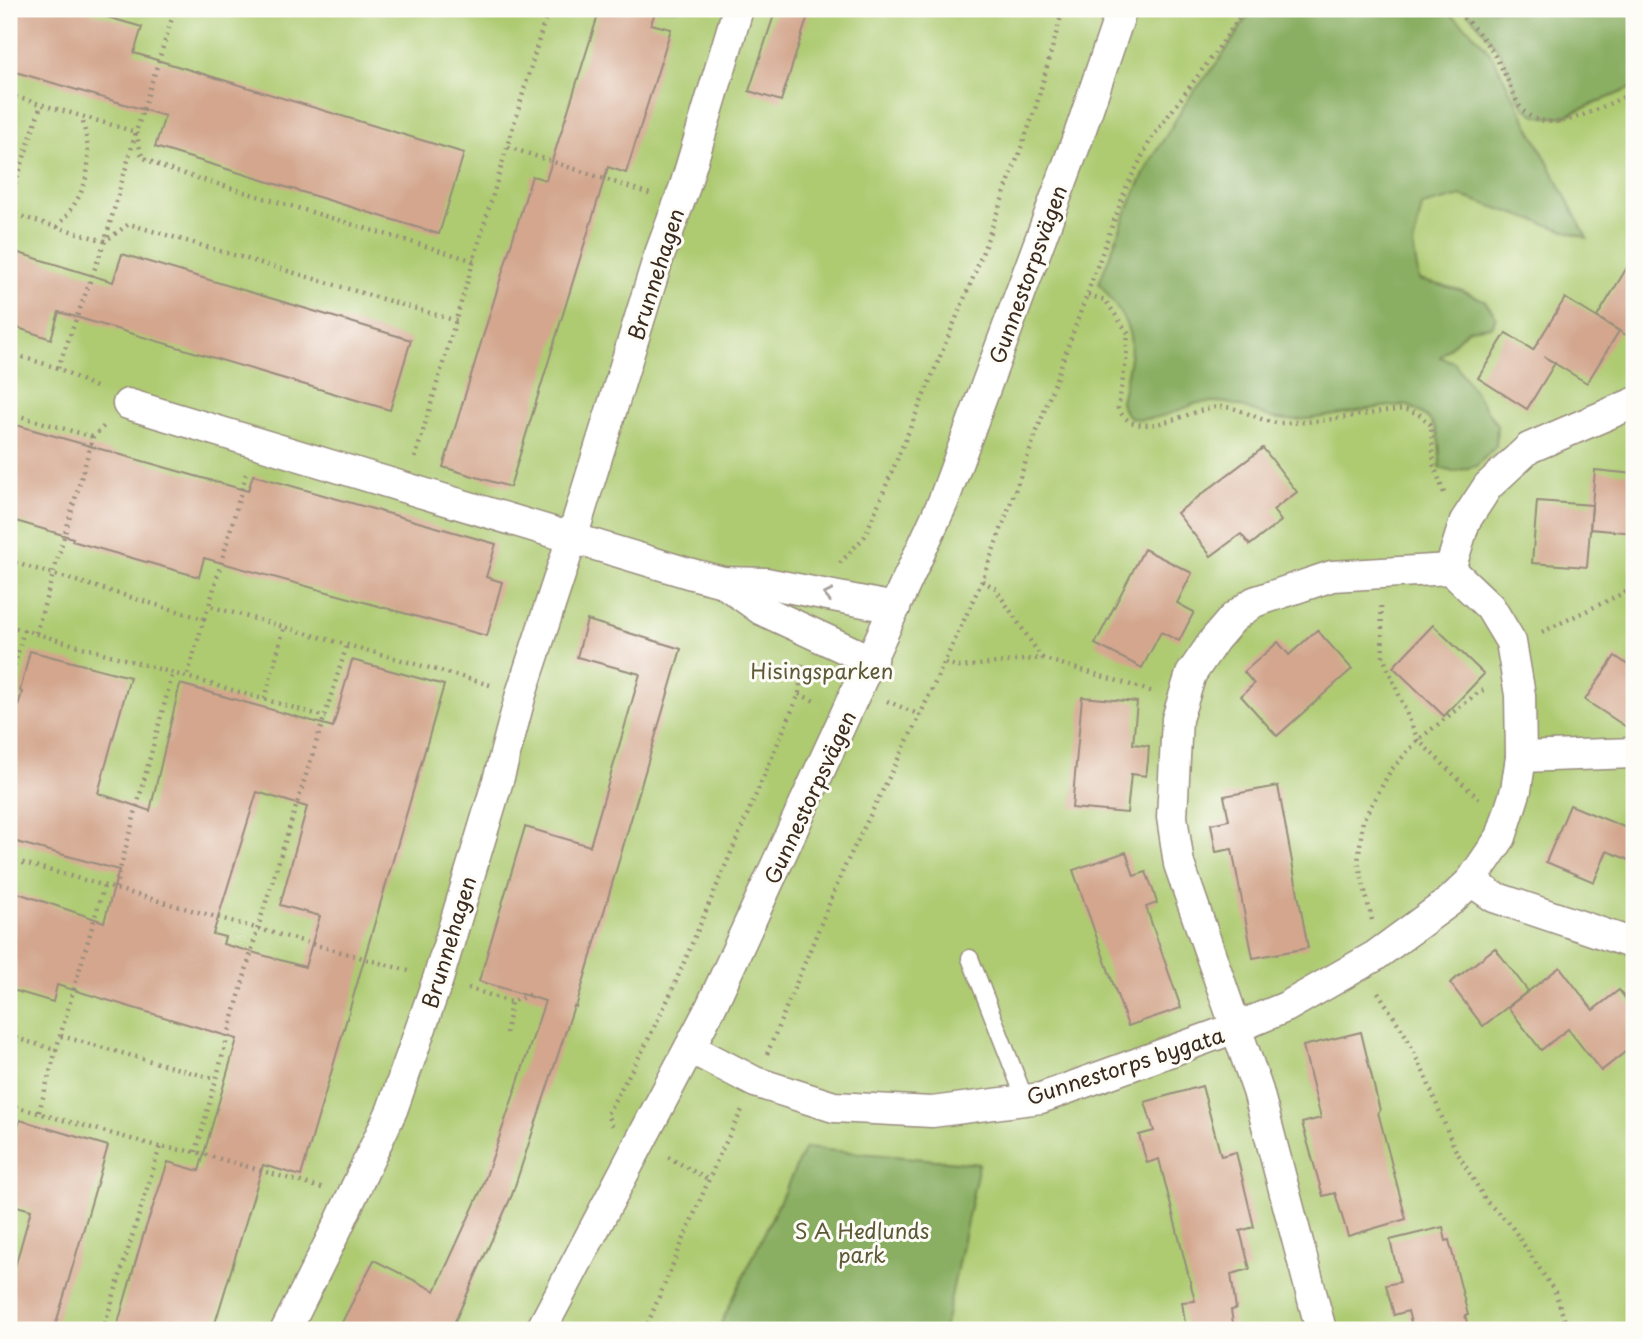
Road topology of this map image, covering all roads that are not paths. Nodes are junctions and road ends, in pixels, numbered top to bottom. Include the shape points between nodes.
1 (738, 9) edge
2 (1122, 9) edge
3 (1634, 403) edge
4 (128, 404) road end
5 (572, 538) junction
6 (1450, 569) junction
7 (723, 582) junction
8 (895, 608) junction
9 (872, 661) junction
10 (1634, 753) edge
11 (1521, 757) junction
12 (1471, 881) junction
13 (1634, 944) edge
14 (970, 958) dead end
15 (1238, 1027) junction
16 (690, 1048) junction
17 (1025, 1100) junction
18 (286, 1330) edge
19 (541, 1330) edge
20 (1321, 1330) edge

1 - 5 street, Brunnehagen
2 - 8 street, Gunnestorpsvägen via 943,502
3 - 6 street via 1529,448 1488,486 1465,521
4 - 5 street
5 - 7 street
5 - 18 street, Brunnehagen via 438,979 392,1110
6 - 11 street, Gunnestorps bygata via 1490,607 1511,642 1519,688
6 - 15 street, Gunnestorps bygata via 1332,576 1254,602 1214,639 1191,674 1174,751 1172,829 1179,863
8 -> 7 street via 766,583
7 - 9 street via 762,610
8 - 9 street, Gunnestorpsvägen
9 - 16 street, Gunnestorpsvägen
10 - 11 street
11 - 12 street, Gunnestorps bygata via 1501,837
12 - 13 street via 1494,897
12 - 15 street, Gunnestorps bygata via 1373,956 1286,1007
14 - 17 lane
15 - 17 street, Gunnestorps bygata
15 - 20 street, Gunnestorps bygata
16 - 17 street, Gunnestorps bygata via 755,1082 834,1107 932,1112
16 - 19 street, Gunnestorpsvägen

